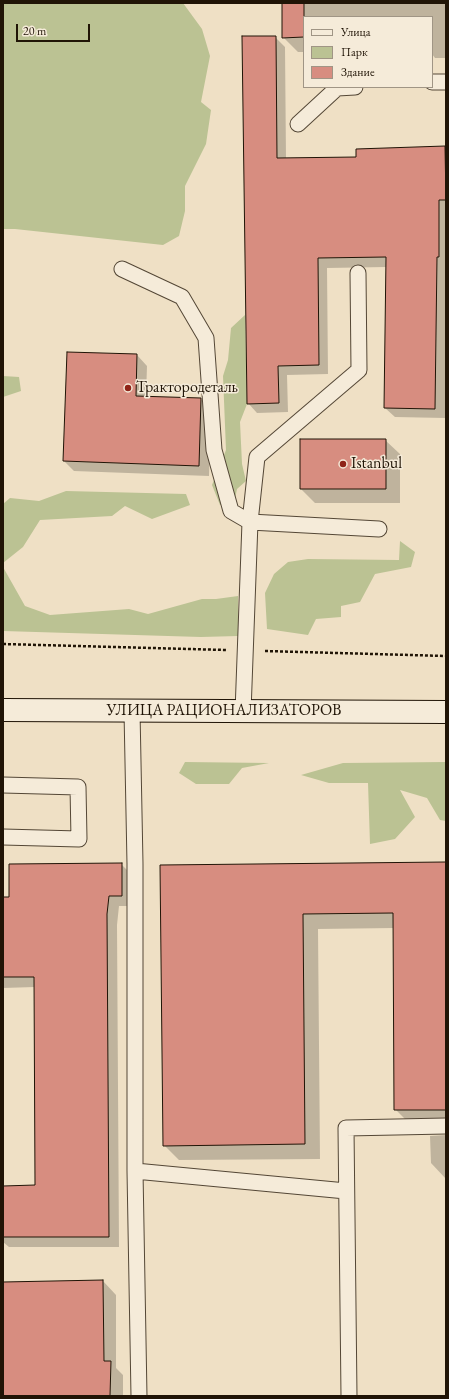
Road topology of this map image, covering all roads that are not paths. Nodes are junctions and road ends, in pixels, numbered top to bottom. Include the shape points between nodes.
1 (433, 82) edge
2 (446, 82) edge
3 (337, 88) edge
4 (298, 124) dead end
5 (122, 270) dead end
6 (358, 273) dead end
7 (250, 522) junction
8 (379, 529) dead end
9 (3, 710) edge
10 (132, 711) junction
11 (243, 712) junction
12 (446, 712) edge
13 (3, 785) edge
14 (3, 838) edge
15 (446, 1126) edge
16 (135, 1171) junction
17 (346, 1191) junction
18 (139, 1396) edge
19 (349, 1396) edge

1 - 2 lane
3 - 4 lane
5 - 7 lane via 182,297 206,338 214,450 231,511
6 - 7 lane via 359,370 257,457
7 - 8 lane
7 - 11 lane
9 - 10 main road, УЛИЦА РАЦИОНАЛИЗАТОРОВ
10 - 11 main road, УЛИЦА РАЦИОНАЛИЗАТОРОВ
10 - 16 lane via 135,864
11 - 12 main road, УЛИЦА РАЦИОНАЛИЗАТОРОВ
13 - 14 lane via 78,787 79,839
15 - 17 lane via 346,1128
16 - 17 lane
16 - 18 lane
17 - 19 lane

